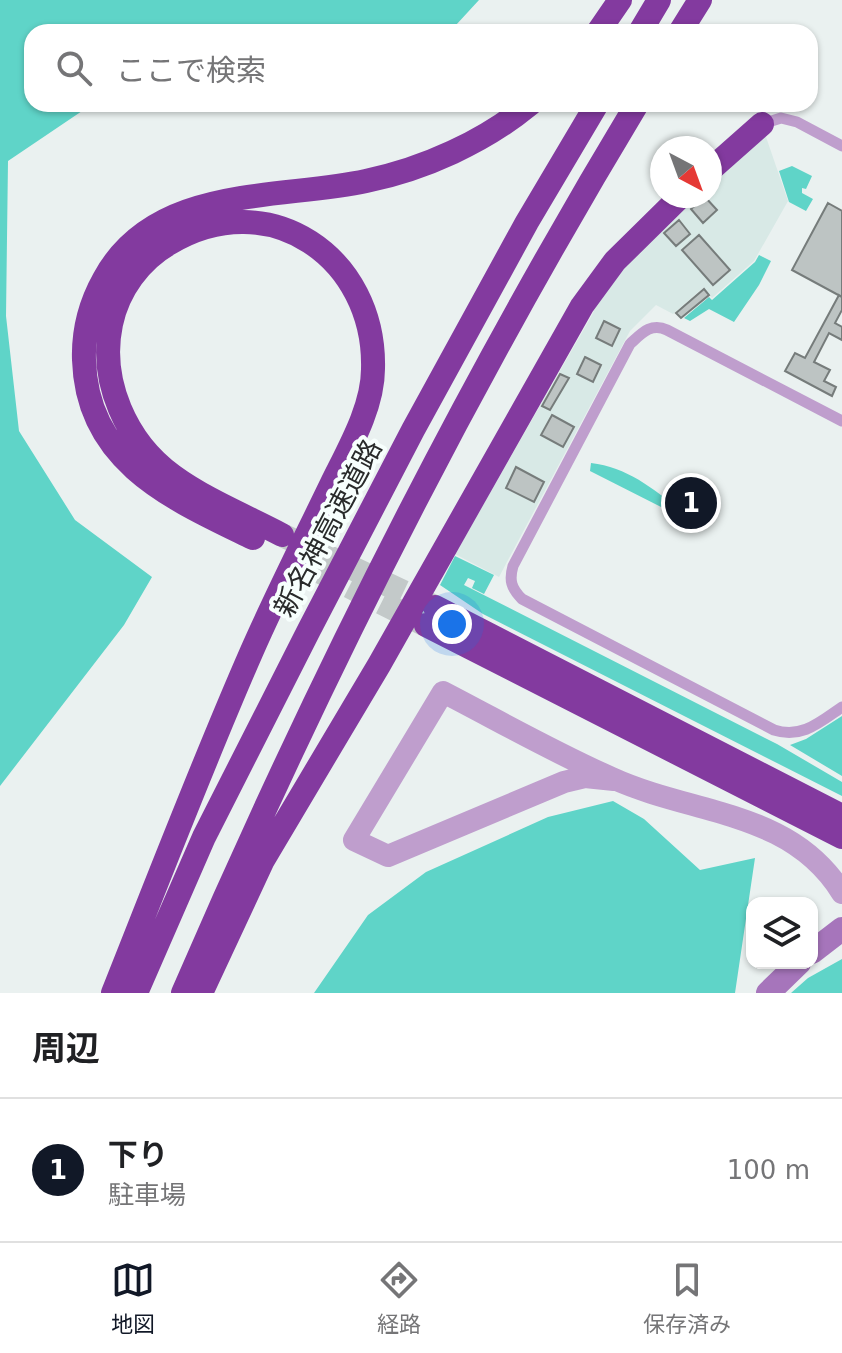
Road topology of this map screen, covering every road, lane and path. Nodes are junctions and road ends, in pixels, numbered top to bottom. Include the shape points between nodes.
1 (620, 0) edge
2 (659, 0) edge
3 (700, 0) edge
4 (604, 24) edge
5 (645, 24) edge
6 (685, 24) edge
7 (518, 112) edge
8 (592, 112) edge
9 (632, 112) edge
10 (762, 124) joint
11 (842, 146) edge
12 (722, 159) edge
13 (669, 208) edge
14 (842, 421) edge
15 (842, 707) edge
16 (614, 780) junction
17 (842, 816) edge
18 (842, 837) edge
19 (842, 893) edge
20 (842, 929) edge
21 (818, 947) edge
22 (793, 969) edge
23 (113, 993) edge
24 (136, 993) edge
25 (183, 993) edge
26 (201, 993) edge
27 (768, 993) edge

1 - 4 highway
2 - 5 highway
3 - 6 highway
7 - 23 highway via 475,140 395,174 173,215 140,235 111,267 91,307 84,352 89,395 105,433 133,469 199,511 279,542 171,475 124,419 114,395 107,345 121,294 136,270 184,234 215,224 273,224 324,251 344,272 369,321 374,373 357,432 251,652
8 - 24 highway, 新名神高速道路 via 497,277 309,630 204,837
9 - 25 highway via 446,441 358,612
10 - 11 lane via 781,118 797,122
10 - 12 highway
13 - 26 highway via 615,261 582,306 263,860
14 - 15 lane via 660,326 650,328 630,344 510,576 522,599 774,730 795,734
16 - 16 street via 585,777 564,782 388,856 354,840 443,692
16 - 19 street via 788,838 817,860
17 - 18 highway via 431,616
20 - 21 street
22 - 27 street

